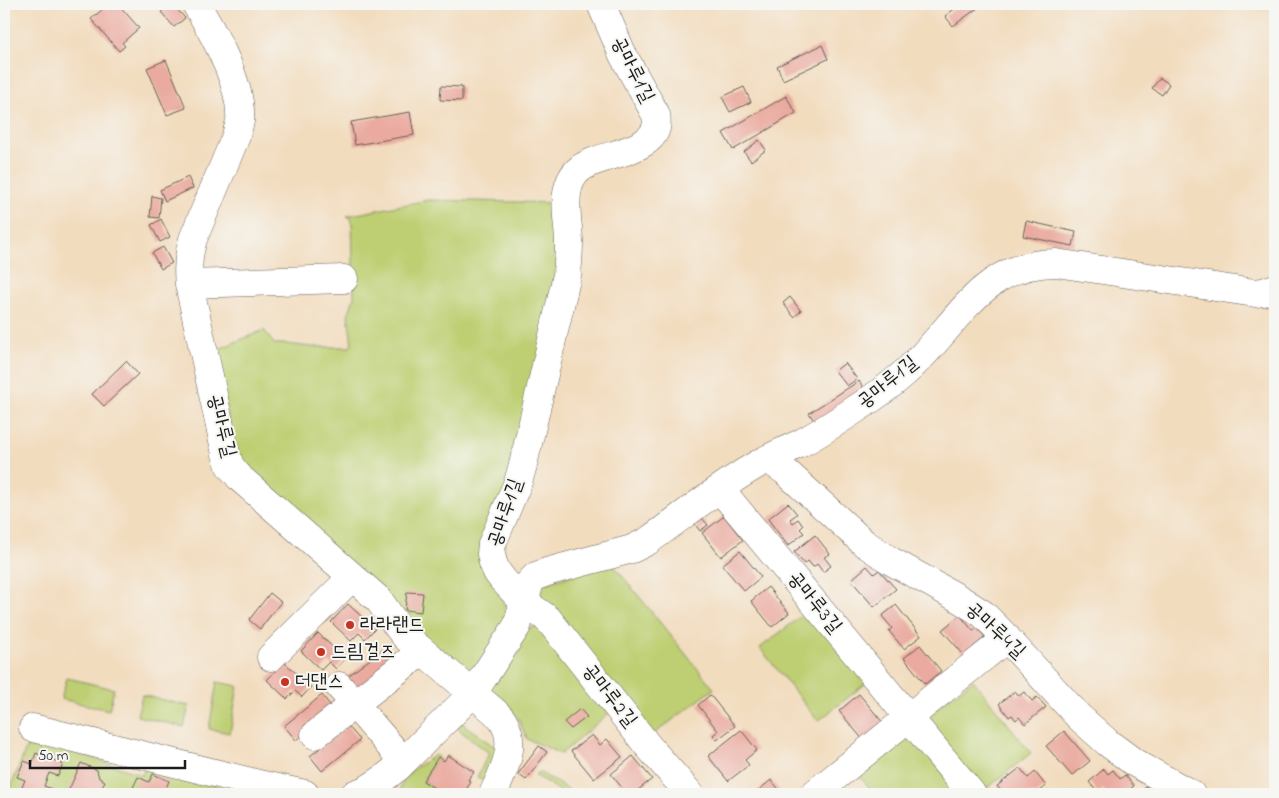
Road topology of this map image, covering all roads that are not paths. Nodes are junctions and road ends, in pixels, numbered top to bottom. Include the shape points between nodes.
1 (196, 4) edge
2 (601, 4) edge
3 (344, 279) dead end
4 (188, 284) junction
5 (1275, 288) edge
6 (768, 459) junction
7 (720, 489) junction
8 (352, 577) junction
9 (524, 602) junction
10 (1007, 638) junction
11 (422, 650) junction
12 (271, 657) dead end
13 (473, 693) junction
14 (347, 695) junction
15 (909, 718) junction
16 (33, 728) dead end
17 (315, 735) dead end
18 (403, 761) junction
19 (378, 788) edge
20 (269, 791) edge
21 (306, 794) edge
22 (355, 794) edge
23 (493, 794) edge
24 (690, 794) edge
25 (814, 794) edge
26 (972, 794) edge
27 (1191, 794) edge

1 - 4 street, 공마루길 via 226,61 240,106 240,121 193,239 187,267
2 - 9 street, 공마루1길 via 657,120 654,134 648,140 635,148 590,162 581,167 568,184 567,275 523,465 492,544 497,572
3 - 4 street
4 - 8 street, 공마루길 via 230,466
5 - 6 street, 공마루1길 via 1255,292 1056,263 1041,263 1009,272 980,291 913,365 878,394 827,429
6 - 7 street, 공마루1길
6 - 10 street, 공마루4길 via 864,543 958,598 982,614
7 - 9 street, 공마루1길 via 632,549 536,576 530,582
7 - 15 street, 공마루3길
8 - 11 street, 공마루길 via 379,600 395,625
8 - 12 street
9 - 13 street, 공마루1길 via 517,626
9 - 24 street, 공마루2길 via 548,618 648,746
10 - 15 street
10 - 27 street, 공마루4길 via 1108,744
11 - 13 street, 공마루길
11 - 14 street
13 - 18 street
13 - 23 street, 공마루길 via 504,722 508,733 508,756
14 - 17 street
14 - 18 street
15 - 25 street
15 - 26 street, 공마루3길
16 - 20 street
18 - 19 street
19 - 22 street
20 - 21 street

